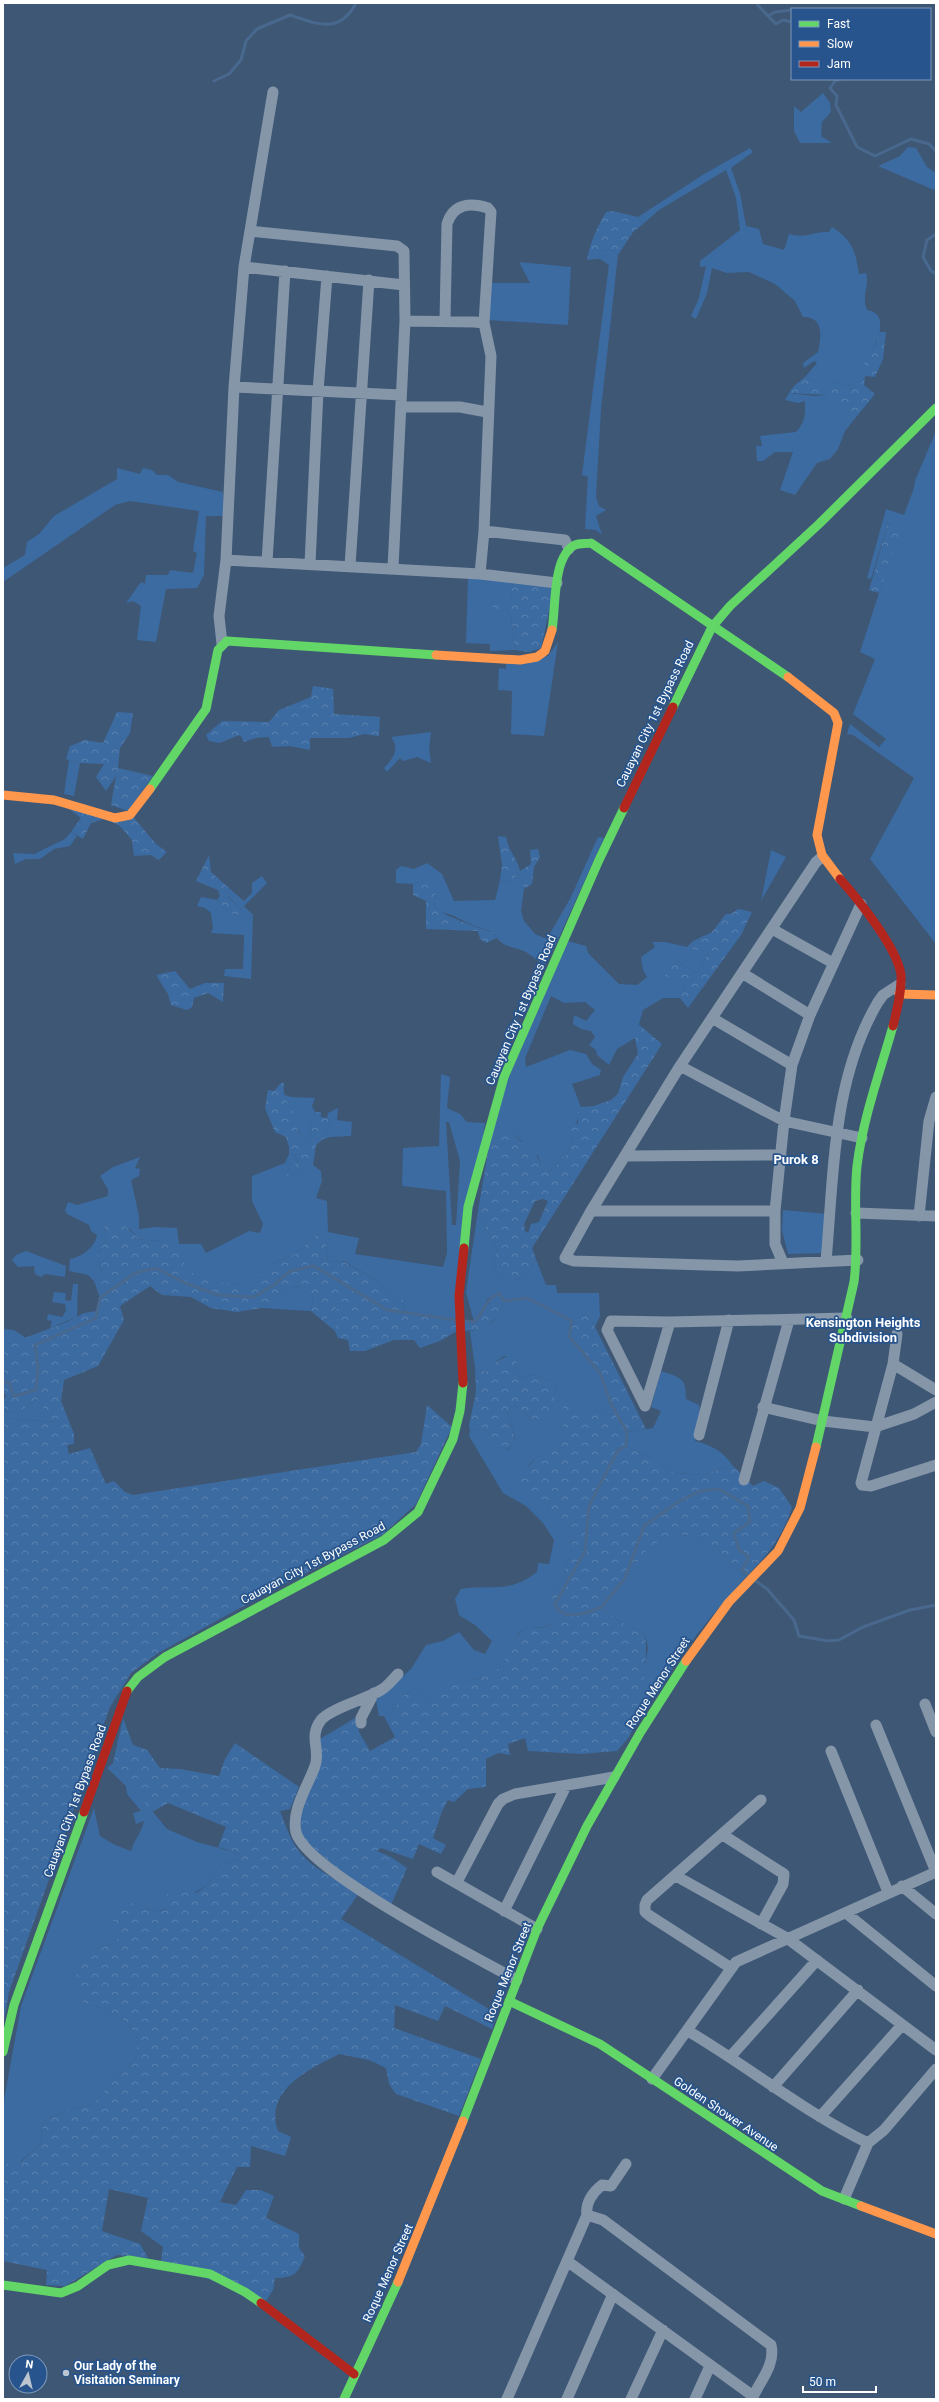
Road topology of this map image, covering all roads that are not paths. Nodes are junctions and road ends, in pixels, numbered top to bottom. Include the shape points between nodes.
1 (273, 92) dead end
2 (250, 231) junction
3 (244, 267) junction
4 (285, 271) junction
5 (327, 276) junction
6 (369, 280) junction
7 (404, 285) junction
8 (445, 320) junction
9 (405, 321) junction
10 (484, 323) junction
11 (234, 387) junction
12 (276, 389) junction
13 (318, 391) junction
14 (362, 393) junction
15 (402, 395) junction
16 (401, 406) junction
17 (936, 408) edge
18 (487, 412) junction
19 (484, 531) junction
20 (568, 549) junction
21 (226, 560) junction
22 (267, 562) junction
23 (310, 564) junction
24 (350, 566) junction
25 (393, 568) junction
26 (480, 574) junction
27 (557, 583) junction
28 (712, 627) junction
29 (222, 644) junction
30 (3, 796) edge
31 (822, 857) junction
32 (861, 904) junction
33 (772, 929) junction
34 (833, 963) junction
35 (742, 973) junction
36 (899, 989) junction
37 (936, 995) edge
38 (810, 1014) junction
39 (712, 1018) junction
40 (792, 1065) junction
41 (680, 1066) junction
42 (936, 1097) edge
43 (784, 1121) junction
44 (837, 1133) junction
45 (862, 1138) junction
46 (781, 1155) junction
47 (626, 1156) junction
48 (591, 1211) junction
49 (775, 1211) junction
50 (856, 1213) junction
51 (919, 1216) junction
52 (936, 1216) edge
53 (858, 1260) junction
54 (826, 1261) junction
55 (783, 1264) junction
56 (847, 1318) junction
57 (729, 1320) junction
58 (789, 1320) junction
59 (670, 1322) junction
60 (897, 1334) dead end
61 (893, 1364) junction
62 (936, 1390) edge
63 (936, 1402) edge
64 (763, 1407) junction
65 (823, 1421) junction
66 (875, 1427) junction
67 (699, 1435) dead end
68 (936, 1465) edge
69 (744, 1480) dead end
70 (398, 1674) dead end
71 (374, 1693) junction
72 (925, 1704) dead end
73 (361, 1724) dead end
74 (876, 1725) dead end
75 (936, 1732) edge
76 (831, 1751) dead end
77 (614, 1777) junction
78 (566, 1786) junction
79 (761, 1800) dead end
80 (723, 1835) junction
81 (437, 1872) dead end
82 (936, 1872) edge
83 (676, 1876) junction
84 (457, 1882) junction
85 (902, 1886) junction
86 (888, 1892) junction
87 (504, 1911) junction
88 (846, 1913) junction
89 (936, 1914) edge
90 (761, 1924) junction
91 (537, 1929) junction
92 (787, 1938) junction
93 (817, 1960) junction
94 (731, 1968) junction
95 (517, 1980) junction
96 (936, 1986) edge
97 (858, 1990) junction
98 (509, 2002) junction
99 (902, 2025) junction
100 (688, 2031) junction
101 (936, 2050) edge
102 (3, 2052) edge
103 (731, 2056) junction
104 (936, 2069) edge
105 (652, 2079) junction
106 (773, 2087) junction
107 (820, 2116) junction
108 (868, 2142) junction
109 (626, 2164) dead end
110 (844, 2199) junction
111 (587, 2215) junction
112 (936, 2234) edge
113 (567, 2261) junction
114 (3, 2285) edge
115 (613, 2294) junction
116 (663, 2330) junction
117 (710, 2366) junction
118 (354, 2374) junction
119 (752, 2397) edge
120 (344, 2399) edge
121 (507, 2399) edge
122 (567, 2399) edge
123 (631, 2399) edge
124 (695, 2399) edge

1 - 2 street
2 - 3 street
2 - 7 street via 397,246 404,253
3 - 4 street
3 - 11 street
4 - 5 street
4 - 12 street
5 - 6 street
5 - 13 street
6 - 7 street
6 - 14 street
7 - 9 street
8 - 9 street
8 - 10 street
8 - 10 street via 447,224 455,209 471,205 488,208 491,212
9 - 15 street
10 - 18 street via 491,356
11 - 12 street
11 - 21 street
12 - 13 street
12 - 22 street
13 - 14 street
13 - 23 street
14 - 15 street
14 - 24 street
15 - 16 street
16 - 18 street via 460,406
16 - 25 street
17 - 28 street, Cauayan City 1st Bypass Road via 819,524 730,606
18 - 19 street
19 - 20 street via 564,540
19 - 26 street
20 - 27 street via 561,564
20 - 28 street via 577,544 591,543
21 - 22 street
21 - 29 street via 219,616
22 - 23 street
23 - 24 street
24 - 25 street
25 - 26 street
26 - 27 street
27 - 29 street via 546,650 533,658 520,660 235,641
28 - 31 street via 778,670 837,717 838,731 817,835
28 - 102 street, Cauayan City 1st Bypass Road via 599,860 504,1077 468,1207 459,1289 463,1388 453,1439 418,1512 384,1540 165,1658 138,1677 128,1689 14,2005
29 - 30 street via 213,669 210,698 206,709 130,815 115,818 70,804
31 - 32 street
31 - 33 street via 816,862
32 - 34 street
32 - 36 street via 899,967
33 - 34 street
33 - 35 street
34 - 38 street
35 - 38 street
35 - 39 street
36 - 37 street
36 - 44 street via 883,995 878,1002 850,1064 843,1088
36 - 45 street, Roque Menor Street
38 - 40 street
39 - 40 street
39 - 41 street
40 - 43 street
41 - 43 street
41 - 47 street
42 - 51 street via 929,1121
43 - 44 street
43 - 46 street
44 - 45 street
44 - 54 street
45 - 50 street, Roque Menor Street via 856,1179
46 - 47 street
46 - 49 street
47 - 48 street
48 - 49 street
48 - 55 street via 565,1255 568,1261 738,1266
49 - 55 street via 776,1244
50 - 51 street
50 - 53 street, Roque Menor Street
51 - 52 street
53 - 54 street
53 - 56 street, Roque Menor Street
54 - 55 street
56 - 58 street
56 - 65 street, Roque Menor Street
57 - 58 street
57 - 59 street
57 - 67 street
58 - 64 street
59 - 59 street via 648,1399 645,1406 607,1326 615,1320
60 - 61 street
61 - 62 street
61 - 66 street
63 - 66 street via 914,1414
64 - 65 street
64 - 69 street
65 - 66 street
65 - 77 street, Roque Menor Street via 800,1508 778,1551 725,1608 681,1668
66 - 68 street via 861,1480 862,1485 880,1484
70 - 71 street
71 - 73 street via 361,1718
71 - 95 street via 322,1719 314,1733 316,1764 296,1813 298,1838 316,1860 374,1900
72 - 75 street
74 - 82 street
76 - 86 street
77 - 78 street
77 - 91 street, Roque Menor Street
78 - 84 street via 515,1794 503,1799
78 - 87 street
79 - 80 street
80 - 83 street
80 - 90 street via 784,1874 783,1884
81 - 84 street
82 - 85 street
83 - 90 street
83 - 94 street via 648,1900 645,1912
84 - 87 street
85 - 86 street
85 - 89 street
86 - 88 street
87 - 91 street
88 - 92 street
88 - 96 street
90 - 92 street
91 - 95 street, Roque Menor Street
92 - 93 street
92 - 94 street via 748,1955
93 - 97 street
93 - 103 street
94 - 100 street
95 - 98 street, Roque Menor Street
97 - 99 street
97 - 106 street
98 - 105 street, Golden Shower Avenue via 600,2044
98 - 118 street, Roque Menor Street via 437,2190 385,2314
99 - 101 street
99 - 107 street
100 - 103 street
100 - 105 street
103 - 106 street
104 - 108 street via 884,2130
105 - 110 street, Golden Shower Avenue via 822,2191
106 - 107 street
107 - 108 street
108 - 110 street
109 - 111 street via 611,2186 602,2185 593,2193 587,2206
110 - 112 street, Golden Shower Avenue
111 - 113 street
111 - 119 street via 603,2220 770,2345 773,2353 769,2368
113 - 115 street
113 - 121 street
114 - 118 street via 61,2293 78,2286 108,2265 129,2260 210,2274 245,2292
115 - 116 street
115 - 122 street
116 - 117 street
116 - 123 street
117 - 119 street
117 - 124 street
118 - 120 street, Roque Menor Street

